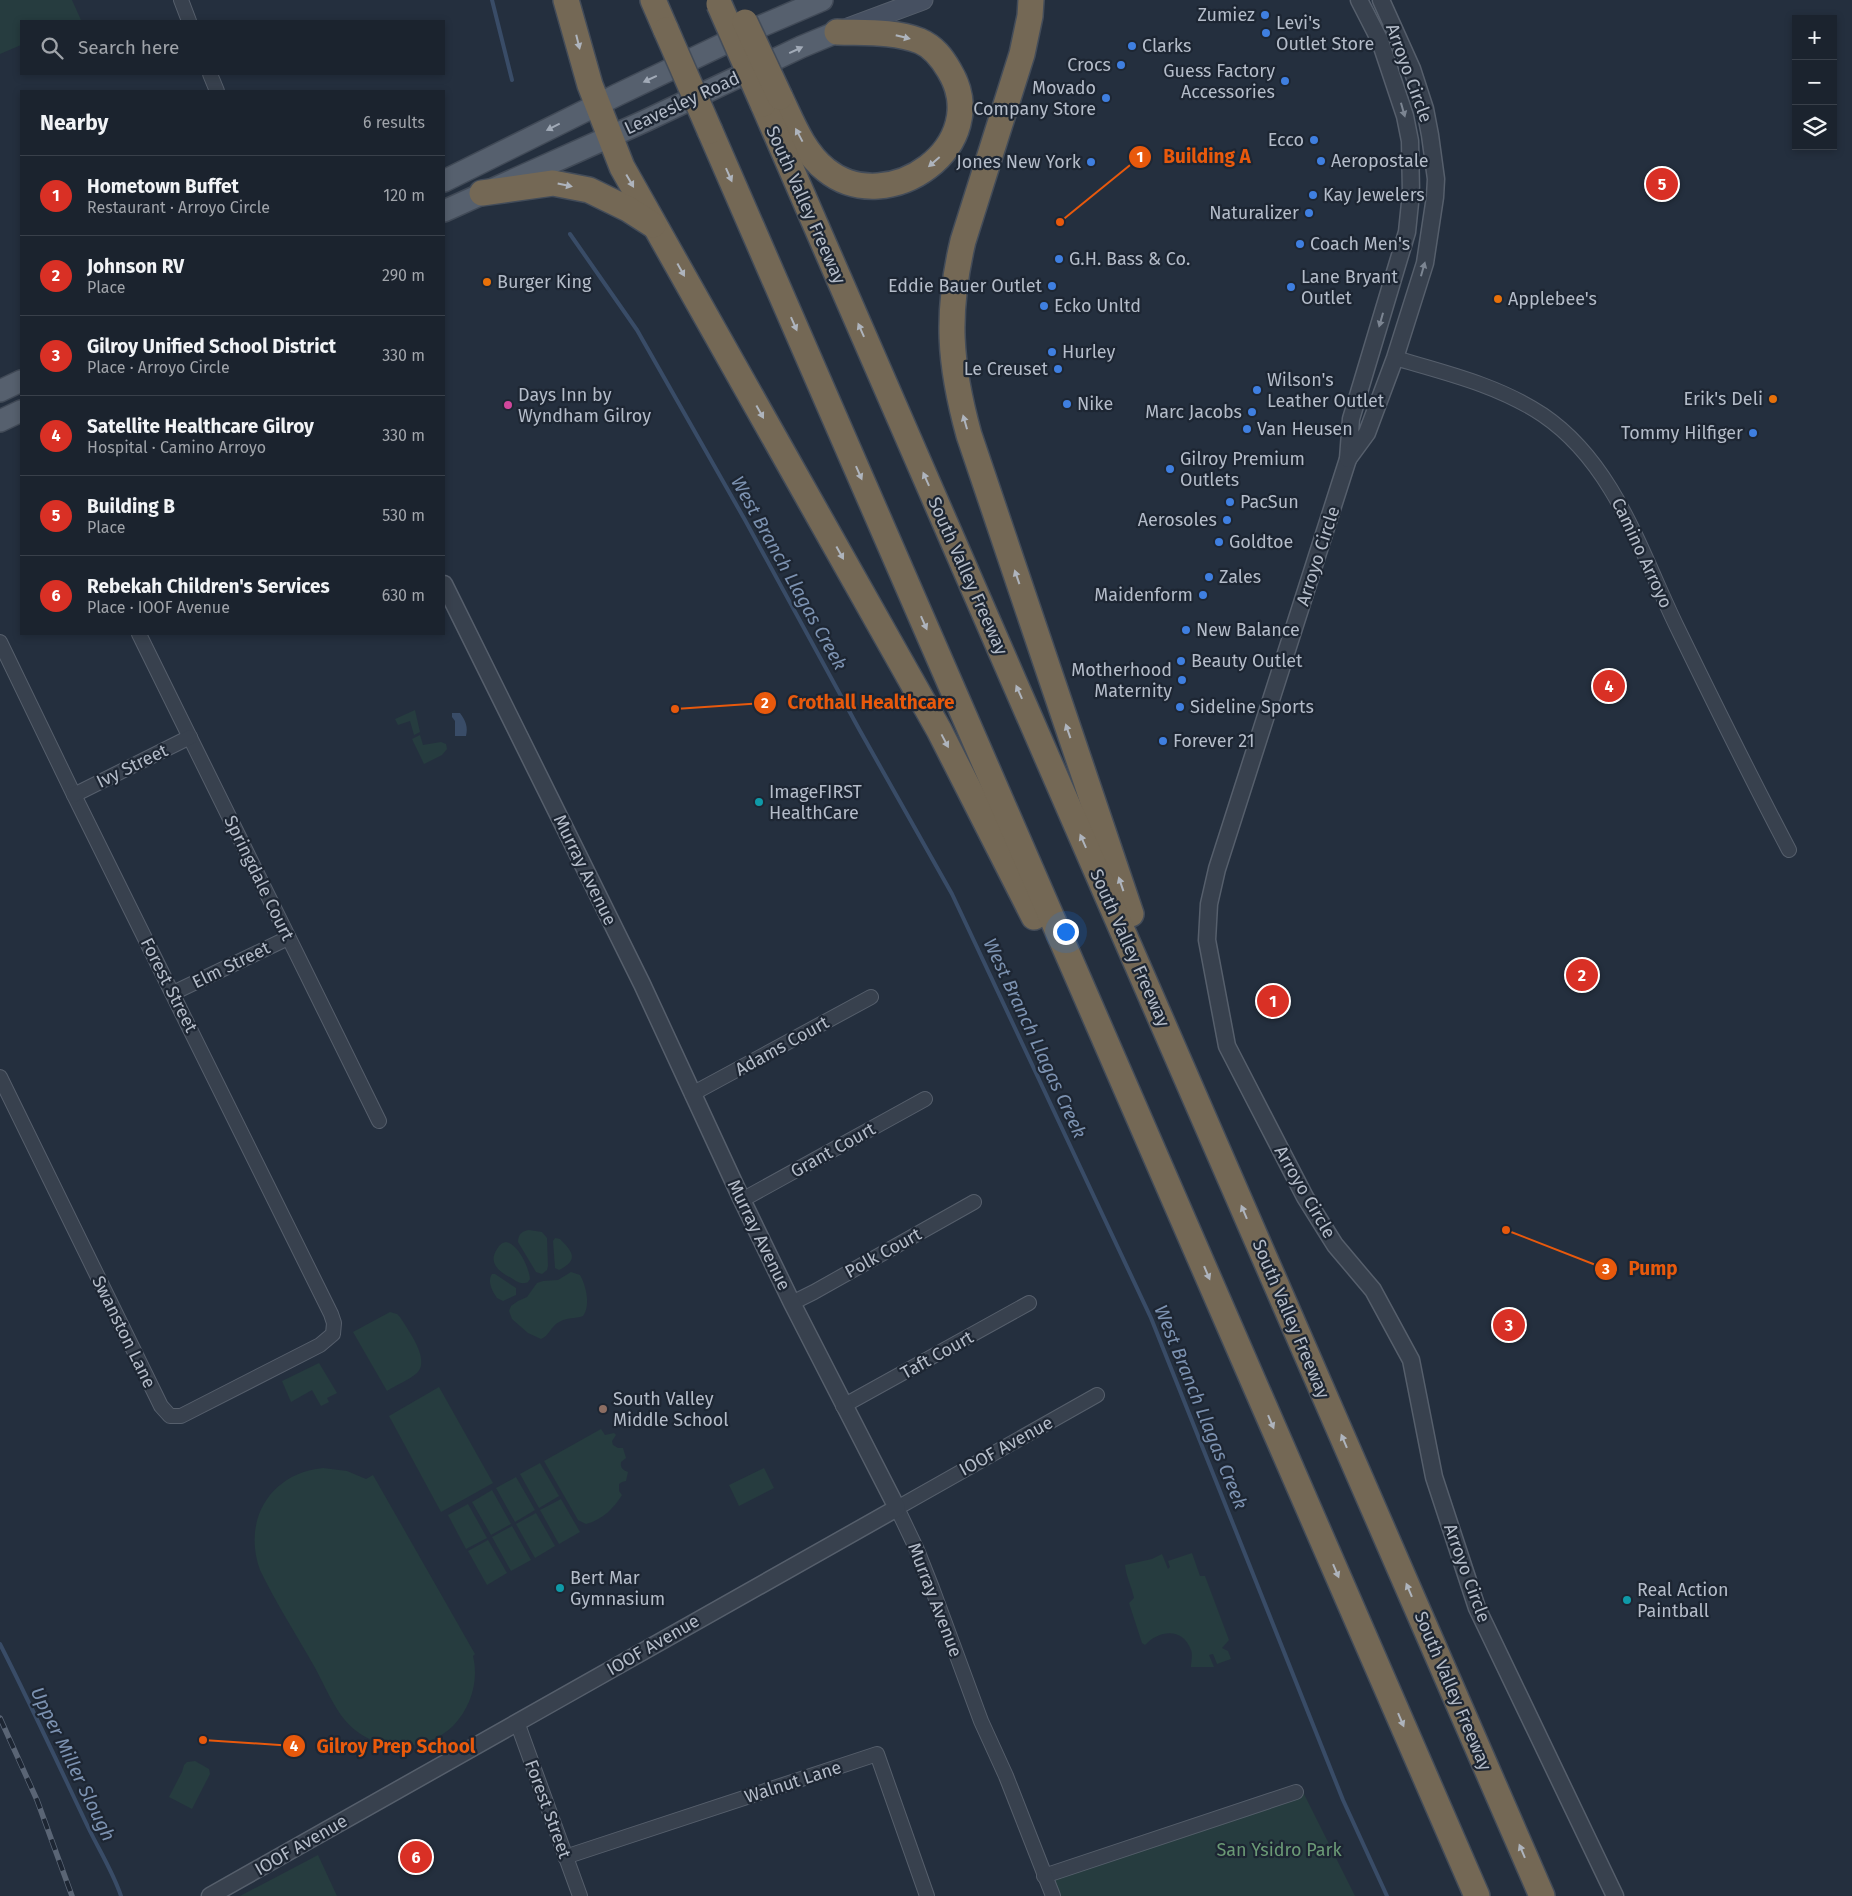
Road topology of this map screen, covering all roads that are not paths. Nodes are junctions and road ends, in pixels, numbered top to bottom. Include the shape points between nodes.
1 (181, 0) edge
2 (566, 0) edge
3 (653, 0) edge
4 (822, 0) edge
5 (923, 0) edge
6 (1031, 0) edge
7 (1359, 0) edge
8 (1381, 0) edge
9 (723, 1) edge
10 (189, 20) edge
11 (837, 32) junction
12 (210, 75) edge
13 (217, 90) edge
14 (771, 100) junction
15 (597, 105) junction
16 (609, 137) junction
17 (445, 181) edge
18 (482, 193) junction
19 (445, 211) edge
20 (657, 228) junction
21 (1395, 358) junction
22 (20, 381) edge
23 (0, 391) edge
24 (20, 412) edge
25 (0, 422) edge
26 (1348, 460) junction
27 (445, 586) edge
28 (139, 635) edge
29 (0, 642) edge
30 (190, 737) junction
31 (74, 795) junction
32 (1788, 850) dead end
33 (288, 938) junction
34 (1145, 982) junction
35 (173, 993) junction
36 (871, 997) dead end
37 (0, 1077) edge
38 (692, 1094) junction
39 (925, 1099) dead end
40 (379, 1121) dead end
41 (742, 1200) junction
42 (974, 1202) dead end
43 (1187, 1228) junction
44 (792, 1303) junction
45 (1029, 1303) dead end
46 (334, 1330) joint
47 (1097, 1395) dead end
48 (844, 1406) junction
49 (896, 1508) junction
50 (517, 1722) junction
51 (1296, 1792) dead end
52 (565, 1857) junction
53 (1044, 1876) junction
54 (210, 1896) edge
55 (580, 1896) edge
56 (927, 1896) edge
57 (1053, 1896) edge
58 (1478, 1896) edge
59 (1542, 1896) edge
60 (1615, 1896) edge

1 - 10 street
2 -> 15 highway
3 -> 43 highway, bridge
4 -> 15 main road, Leavesley Road
5 - 11 main road, Leavesley Road
34 -> 6 highway via 1136,926 969,435 951,350 951,310 963,241 1022,54
7 -> 26 street, Arroyo Circle via 1380,41 1405,116 1410,141 1411,192 1407,232 1351,419
21 -> 8 street, Arroyo Circle via 1425,263 1436,179 1430,135 1412,69
9 - 14 highway, South Valley Freeway, bridge
11 -> 14 highway via 890,34 921,42 939,54 954,79 960,101 959,124 949,148 931,166 910,178 877,187 850,184 826,170 813,157
16 -> 11 main road, Leavesley Road
12 - 13 street
34 -> 14 highway, South Valley Freeway
15 - 16 highway
15 -> 17 main road, Leavesley Road
16 - 18 main road, Leavesley Road
16 -> 20 highway
18 - 19 main road, Leavesley Road
18 -> 20 highway via 561,184 589,190
20 -> 43 highway via 952,754
21 - 26 street, Arroyo Circle via 1367,433
21 - 32 street, Camino Arroyo via 1483,384 1510,397 1543,416 1585,455 1609,486 1626,516 1660,593
22 - 23 main road
24 - 25 main road
26 - 60 street, Arroyo Circle via 1217,869 1209,904 1207,940 1216,989 1227,1046 1305,1197 1336,1245 1373,1290 1411,1360 1434,1477 1477,1608
27 - 38 street, Murray Avenue via 642,984
28 - 30 street, Springdale Court
29 - 31 street, Forest Street
30 - 31 street, Ivy Street
30 - 33 street, Springdale Court
31 - 35 street, Forest Street
33 - 35 street, Elm Street
33 - 40 street, Springdale Court
59 -> 34 highway, South Valley Freeway
35 - 46 street, Forest Street via 331,1314
36 - 38 street, Adams Court
37 - 46 street, Swanston Lane via 161,1406 170,1416 181,1416 320,1345
38 - 41 street, Murray Avenue
39 - 41 street, Grant Court
41 - 44 street, Murray Avenue
42 - 44 street, Polk Court
43 -> 58 highway
44 - 48 street, Murray Avenue
45 - 48 street, Taft Court
47 - 49 street, IOOF Avenue
48 - 49 street, Murray Avenue
49 - 50 street, IOOF Avenue
49 - 53 street, Murray Avenue via 917,1550
50 - 52 street, Forest Street
50 - 54 street, IOOF Avenue
51 - 53 street
52 - 55 street, Forest Street
52 - 56 street, Walnut Lane via 877,1754
53 - 57 street, Murray Avenue

